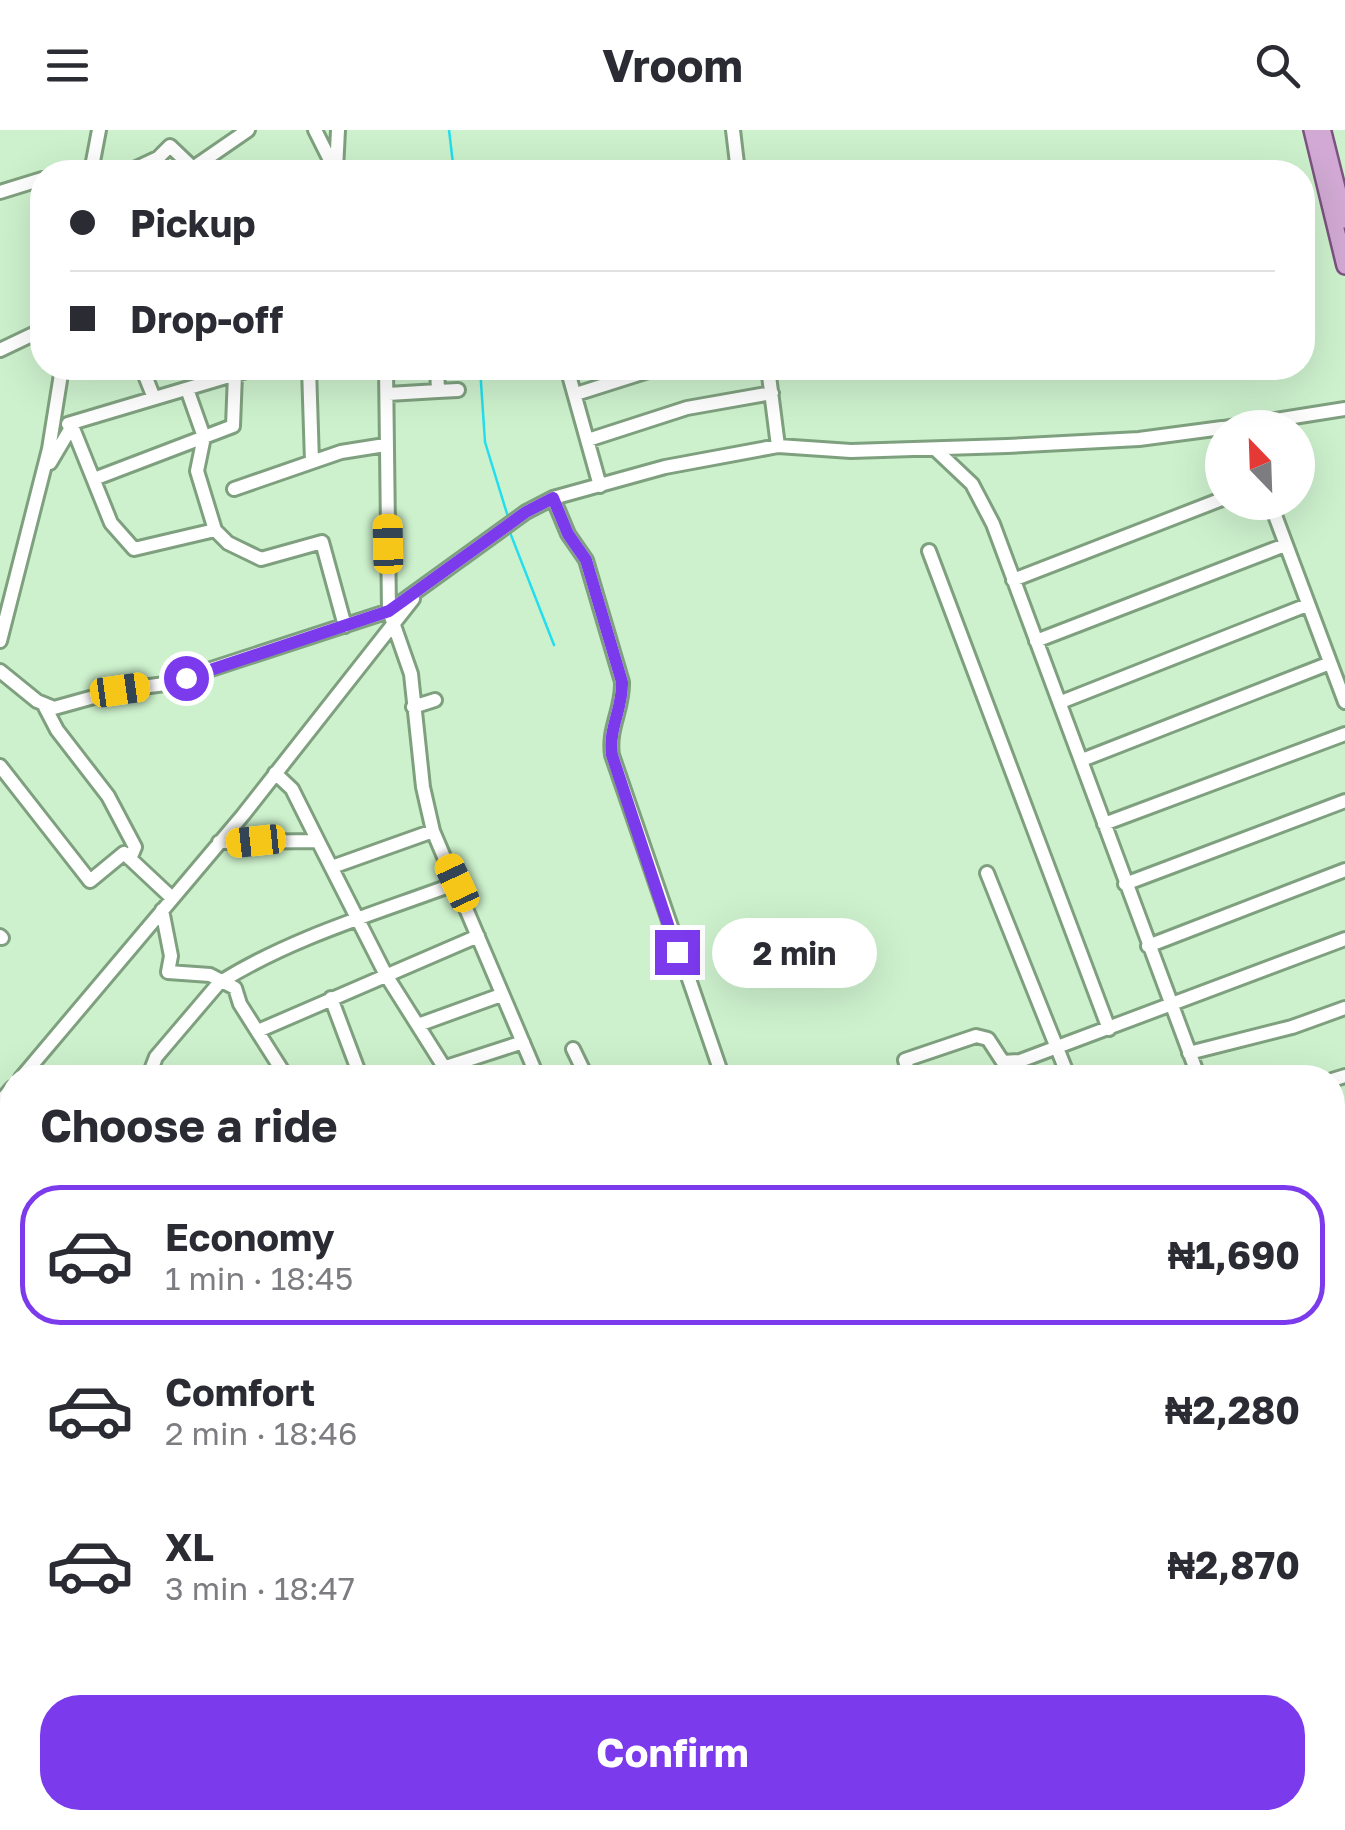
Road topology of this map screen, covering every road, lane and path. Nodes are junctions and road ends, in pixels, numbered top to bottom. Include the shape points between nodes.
1 (99, 130) edge
2 (248, 130) edge
3 (315, 130) edge
4 (338, 130) edge
5 (732, 130) edge
6 (1312, 130) edge
7 (1322, 130) edge
8 (158, 158) joint
9 (94, 160) edge
10 (154, 160) edge
11 (185, 160) edge
12 (205, 160) edge
13 (330, 160) edge
14 (337, 160) edge
15 (736, 160) edge
16 (30, 183) edge
17 (0, 192) edge
18 (1345, 220) edge
19 (1345, 266) edge
20 (30, 336) edge
21 (0, 350) edge
22 (61, 380) edge
23 (147, 380) edge
24 (214, 380) edge
25 (235, 380) edge
26 (309, 380) edge
27 (387, 380) edge
28 (438, 380) edge
29 (572, 380) edge
30 (620, 380) edge
31 (770, 380) edge
32 (187, 388) junction
33 (458, 390) dead end
34 (438, 391) junction
35 (772, 393) junction
36 (388, 394) junction
37 (576, 394) junction
38 (154, 398) junction
39 (1345, 409) edge
40 (1315, 414) edge
41 (56, 418) junction
42 (72, 426) junction
43 (1205, 430) edge
44 (204, 438) junction
45 (588, 440) junction
46 (385, 444) junction
47 (778, 446) junction
48 (935, 449) junction
49 (312, 462) junction
50 (42, 475) junction
51 (94, 478) junction
52 (600, 486) junction
53 (234, 490) dead end
54 (553, 498) junction
55 (1205, 506) edge
56 (1276, 520) edge
57 (214, 530) junction
58 (1285, 545) junction
59 (929, 551) dead end
60 (1013, 580) junction
61 (414, 597) junction
62 (1307, 605) junction
63 (389, 611) junction
64 (346, 626) junction
65 (394, 626) junction
66 (0, 629) edge
67 (0, 641) edge
68 (1036, 642) junction
69 (1330, 663) junction
70 (0, 671) edge
71 (435, 700) dead end
72 (1061, 702) junction
73 (1345, 702) edge
74 (46, 707) junction
75 (413, 707) junction
76 (1345, 734) edge
77 (1082, 760) junction
78 (0, 766) edge
79 (275, 773) junction
80 (1345, 801) edge
81 (1104, 824) junction
82 (434, 830) junction
83 (219, 842) junction
84 (318, 842) junction
85 (130, 858) junction
86 (332, 866) junction
87 (1345, 870) edge
88 (987, 873) dead end
89 (457, 883) junction
90 (1125, 884) junction
91 (172, 898) junction
92 (162, 910) junction
93 (358, 920) junction
94 (478, 936) junction
95 (1345, 939) edge
96 (1148, 946) junction
97 (386, 975) junction
98 (222, 981) junction
99 (501, 994) junction
100 (330, 998) junction
101 (1174, 1006) junction
102 (1345, 1008) edge
103 (418, 1025) junction
104 (1109, 1029) junction
105 (258, 1031) junction
106 (524, 1042) junction
107 (1056, 1048) junction
108 (573, 1049) dead end
109 (1189, 1053) junction
110 (1003, 1062) junction
111 (32, 1065) edge
112 (153, 1065) edge
113 (279, 1065) edge
114 (356, 1065) edge
115 (444, 1065) edge
116 (466, 1065) edge
117 (533, 1065) edge
118 (581, 1065) edge
119 (719, 1065) edge
120 (907, 1065) edge
121 (1004, 1065) edge
122 (1063, 1065) edge
123 (1193, 1065) edge

1 - 9 street
2 - 12 street
3 - 13 street
4 - 14 street
5 - 15 street
6 - 19 main road
7 - 18 main road
8 - 10 street
8 - 11 street via 170,146
16 - 17 street
20 - 21 street
22 - 41 street
23 - 38 street
24 - 32 street
25 - 44 street via 234,426
26 - 49 street
27 - 36 street
28 - 34 street
29 - 37 street
30 - 37 street
31 - 35 street
32 - 38 street
32 - 44 street
33 - 34 street
34 - 36 street
35 - 45 street via 687,408
35 - 47 street
36 - 46 street
37 - 45 street
38 - 42 street
39 - 40 street
41 - 42 street
41 - 50 street
42 - 50 street
42 - 51 street
43 - 48 street
44 - 51 street
44 - 57 street via 197,471
45 - 52 street
46 - 49 street
46 - 63 street
47 - 48 street
47 - 52 street
48 - 60 street via 972,484
49 - 53 street
50 - 66 street
51 - 57 street via 111,523 134,549
52 - 54 street
54 - 61 street
54 - 119 street via 586,560 622,682 609,738 612,755
55 - 60 street
56 - 58 street
57 - 64 street via 262,559 322,542
58 - 62 street
58 - 68 street
59 - 104 street
60 - 68 street
61 - 63 street
61 - 65 street
62 - 69 street
62 - 72 street
63 - 64 street
63 - 65 street
64 - 74 street via 165,684
65 - 75 street via 406,654
65 - 79 street
66 - 67 street
68 - 72 street
69 - 73 street
69 - 77 street
70 - 74 street
71 - 75 street
72 - 77 street
74 - 85 street via 108,796 135,847
75 - 82 street
76 - 81 street
77 - 81 street
78 - 85 street via 90,881 124,853
79 - 83 street
79 - 84 street via 292,789
80 - 90 street
81 - 90 street
82 - 86 street
82 - 89 street
83 - 84 street
83 - 91 street
84 - 86 street
85 - 91 street
86 - 93 street
87 - 96 street
88 - 107 street
89 - 93 street
89 - 94 street
90 - 96 street
91 - 92 street
92 - 98 street via 168,972
92 - 111 street
93 - 97 street
93 - 98 street
94 - 97 street
94 - 99 street
95 - 101 street
96 - 101 street
97 - 100 street
97 - 103 street
98 - 105 street via 235,988
98 - 112 street
99 - 103 street
99 - 106 street
100 - 105 street
100 - 114 street
101 - 104 street
101 - 109 street
102 - 109 street
103 - 115 street
104 - 107 street
105 - 113 street
106 - 116 street
106 - 117 street
107 - 110 street
107 - 122 street
108 - 118 street
109 - 123 street
110 - 120 street via 988,1040 976,1036 906,1060
110 - 121 street

